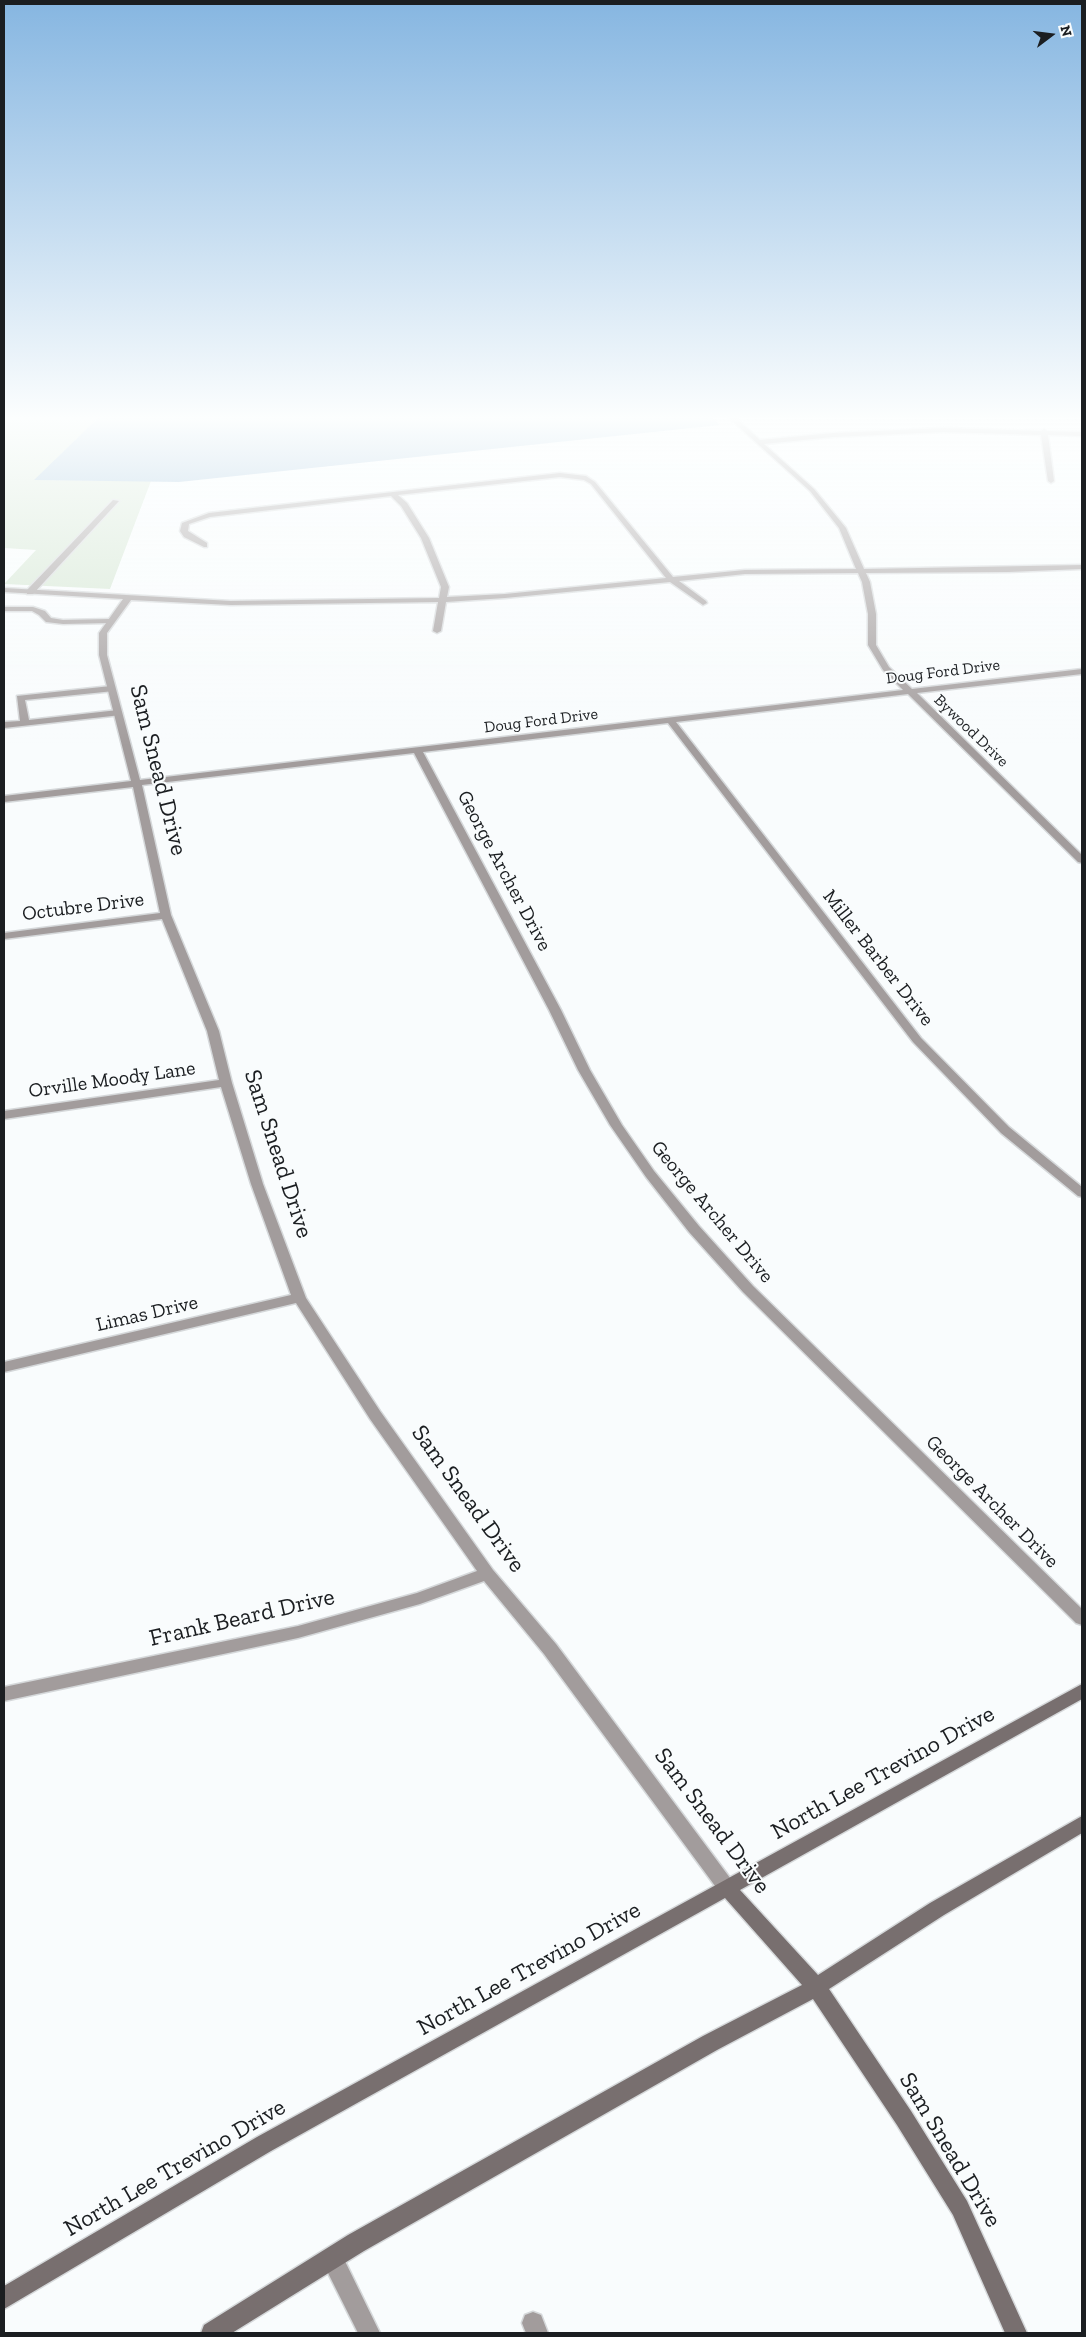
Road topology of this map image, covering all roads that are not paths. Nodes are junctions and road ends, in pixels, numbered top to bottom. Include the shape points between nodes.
1 (91, 527) edge
2 (185, 527) edge
3 (417, 527) edge
4 (629, 527) edge
5 (841, 527) edge
6 (204, 545) dead end
7 (1082, 567) edge
8 (860, 570) junction
9 (671, 579) junction
10 (4, 590) edge
11 (30, 592) junction
12 (129, 598) junction
13 (442, 600) junction
14 (703, 603) dead end
15 (4, 609) edge
16 (110, 622) junction
17 (437, 631) dead end
18 (1082, 671) edge
19 (111, 689) junction
20 (909, 691) junction
21 (118, 713) junction
22 (670, 720) junction
23 (25, 723) junction
24 (4, 725) edge
25 (418, 751) junction
26 (137, 785) junction
27 (4, 799) edge
28 (1082, 860) edge
29 (166, 916) junction
30 (4, 936) edge
31 (226, 1083) junction
32 (4, 1115) edge
33 (1082, 1193) edge
34 (299, 1298) junction
35 (4, 1367) edge
36 (487, 1574) junction
37 (1082, 1619) edge
38 (1082, 1691) edge
39 (4, 1694) edge
40 (1082, 1824) edge
41 (727, 1888) junction
42 (816, 1987) junction
43 (332, 2258) junction
44 (4, 2298) edge
45 (212, 2333) edge
46 (369, 2333) edge
47 (1016, 2333) edge

1 - 11 street
2 - 6 street via 187,535
3 - 13 street via 445,587
4 - 9 street
5 - 8 street, Bywood Drive via 854,550
7 - 8 street via 975,571
8 - 9 street via 745,572
8 - 20 street, Bywood Drive via 866,582 872,614 872,645 886,668
9 - 13 street
9 - 14 street
10 - 11 street
11 - 12 street
12 - 13 street via 273,603
12 - 16 street, Sam Snead Drive
13 - 17 street
15 - 16 street via 33,609 49,620 63,622
16 - 19 street, Sam Snead Drive via 103,633 102,643
18 - 20 street, Doug Ford Drive
19 - 21 street, Sam Snead Drive
19 - 23 street via 20,698
20 - 22 street, Doug Ford Drive
20 - 28 street, Bywood Drive
21 - 23 street
21 - 26 street, Sam Snead Drive
22 - 25 street, Doug Ford Drive
22 - 33 street, Miller Barber Drive via 917,1040 1005,1130
23 - 24 street
25 - 26 street, Doug Ford Drive
25 - 37 street, George Archer Drive via 584,1070 650,1174 748,1290
26 - 27 street, Doug Ford Drive
26 - 29 street, Sam Snead Drive
29 - 30 street, Octubre Drive
29 - 31 street, Sam Snead Drive via 212,1031
31 - 32 street, Orville Moody Lane
31 - 34 street, Sam Snead Drive via 257,1184
34 - 35 street, Limas Drive
34 - 36 street, Sam Snead Drive via 375,1415
36 - 39 street, Frank Beard Drive via 420,1598 298,1632
36 - 41 street, Sam Snead Drive via 550,1648
38 - 41 main road, North Lee Trevino Drive
40 - 42 main road via 936,1909
41 - 42 main road, Sam Snead Drive
41 - 44 main road, North Lee Trevino Drive via 264,2144
42 - 43 main road via 710,2043
42 - 47 main road, Sam Snead Drive via 960,2208
43 - 45 main road
43 - 46 street

